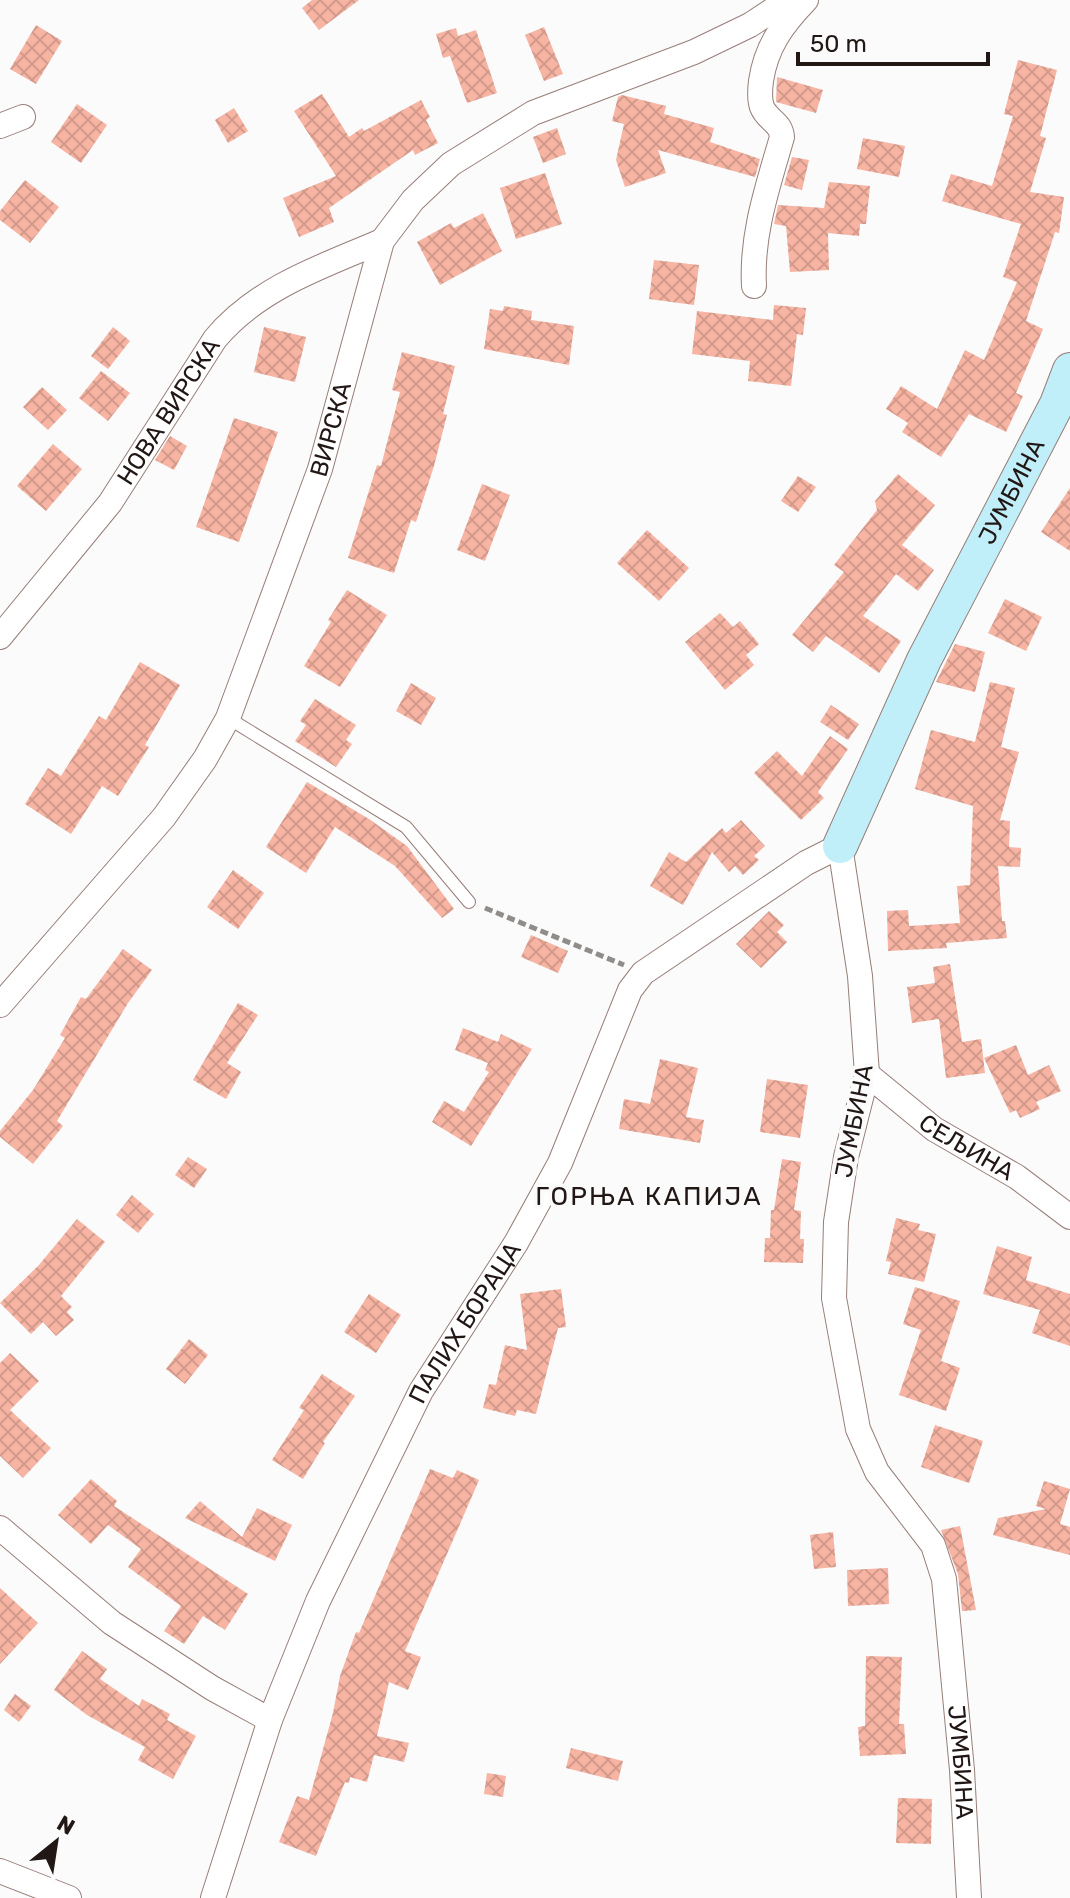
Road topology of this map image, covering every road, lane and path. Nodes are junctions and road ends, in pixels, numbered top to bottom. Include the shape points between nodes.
1 (788, 0) edge
2 (806, 0) edge
3 (23, 117) dead end
4 (0, 126) edge
5 (382, 241) junction
6 (754, 286) dead end
7 (1070, 370) edge
8 (0, 637) edge
9 (228, 718) junction
10 (840, 846) junction
11 (469, 902) joint
12 (643, 973) junction
13 (0, 1005) edge
14 (867, 1074) junction
15 (1070, 1217) edge
16 (0, 1528) edge
17 (270, 1720) junction
18 (0, 1871) edge
19 (69, 1898) edge
20 (213, 1898) edge
21 (969, 1898) edge

1 - 5 street, ВИРСКА via 694,52 523,119 451,164 413,200
2 - 6 street via 773,38 763,65 760,104 782,137 759,218
3 - 4 street
5 - 8 street, НОВА ВИРСКА via 294,279 231,320 110,503
5 - 9 street, ВИРСКА via 320,469
7 - 10 street, ЈУМБИНА via 906,697
9 - 11 lane via 406,827
9 - 13 street, ВИРСКА via 164,817
10 - 12 street, ПАЛИХ БОРАЦА via 806,863
10 - 14 street, ЈУМБИНА via 860,976
11 - 12 path
12 - 17 street, ПАЛИХ БОРАЦА via 630,990 560,1163 407,1417 318,1601
14 - 15 street, СЕЉИНА via 934,1129 1017,1177
14 - 21 street, ЈУМБИНА via 836,1222 834,1298 858,1429 877,1472 933,1545 944,1579
16 - 17 street via 112,1623
17 - 20 street, ПАЛИХ БОРАЦА
18 - 19 street

